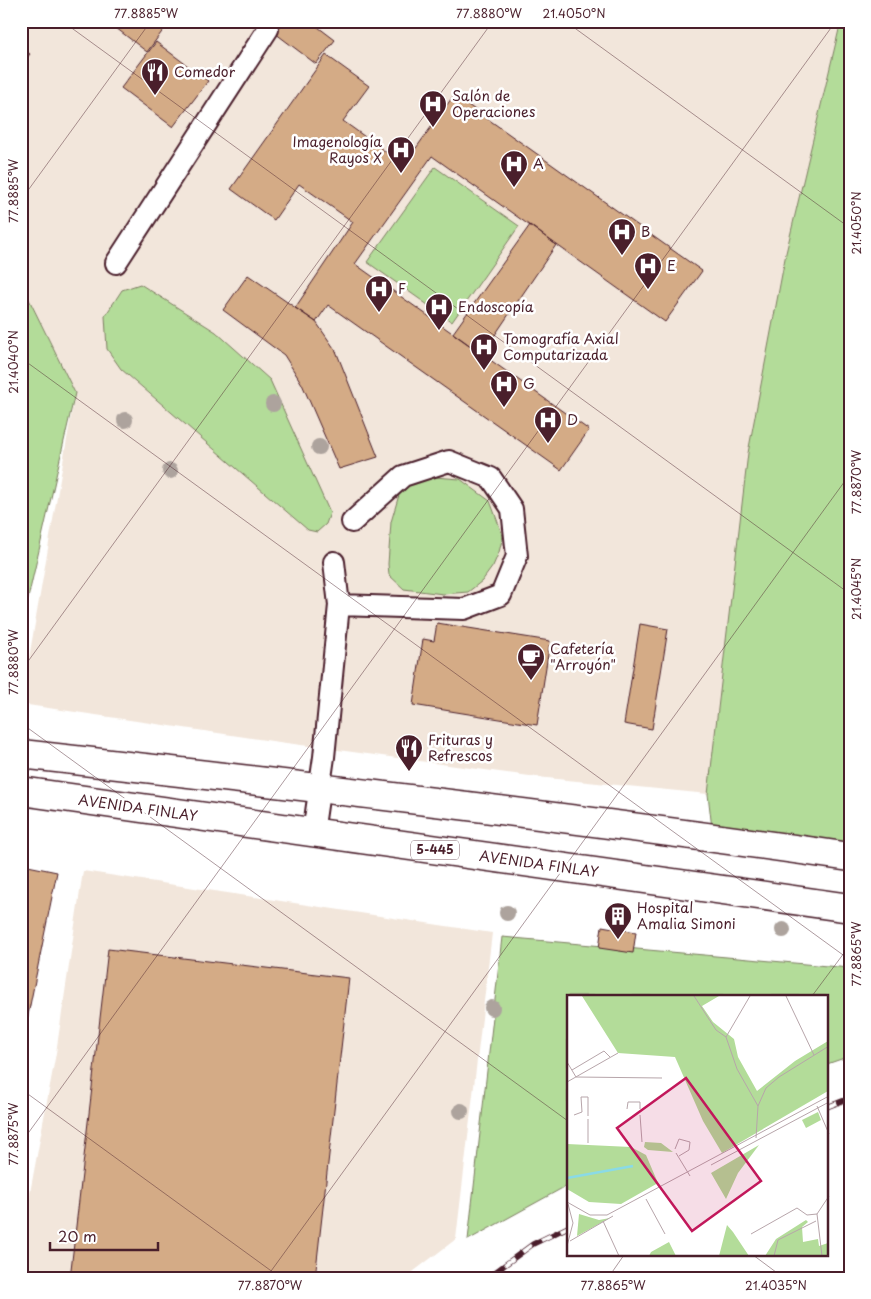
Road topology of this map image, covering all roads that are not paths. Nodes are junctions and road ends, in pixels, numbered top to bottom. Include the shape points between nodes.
1 (268, 29) dead end
2 (116, 263) dead end
3 (352, 522) dead end
4 (334, 562) dead end
5 (338, 605) junction
6 (21, 754) edge
7 (319, 788) junction
8 (21, 791) edge
9 (313, 833) junction
10 (850, 857) edge
11 (850, 908) edge

1 - 2 lane
3 - 5 lane via 403,476 449,461 491,478 512,509 517,556 501,595 464,609
4 - 5 lane
5 - 7 lane
6 - 7 highway
7 - 9 lane
7 - 10 highway
8 - 9 highway, AVENIDA FINLAY / 5-445
9 - 11 highway, AVENIDA FINLAY / 5-445

